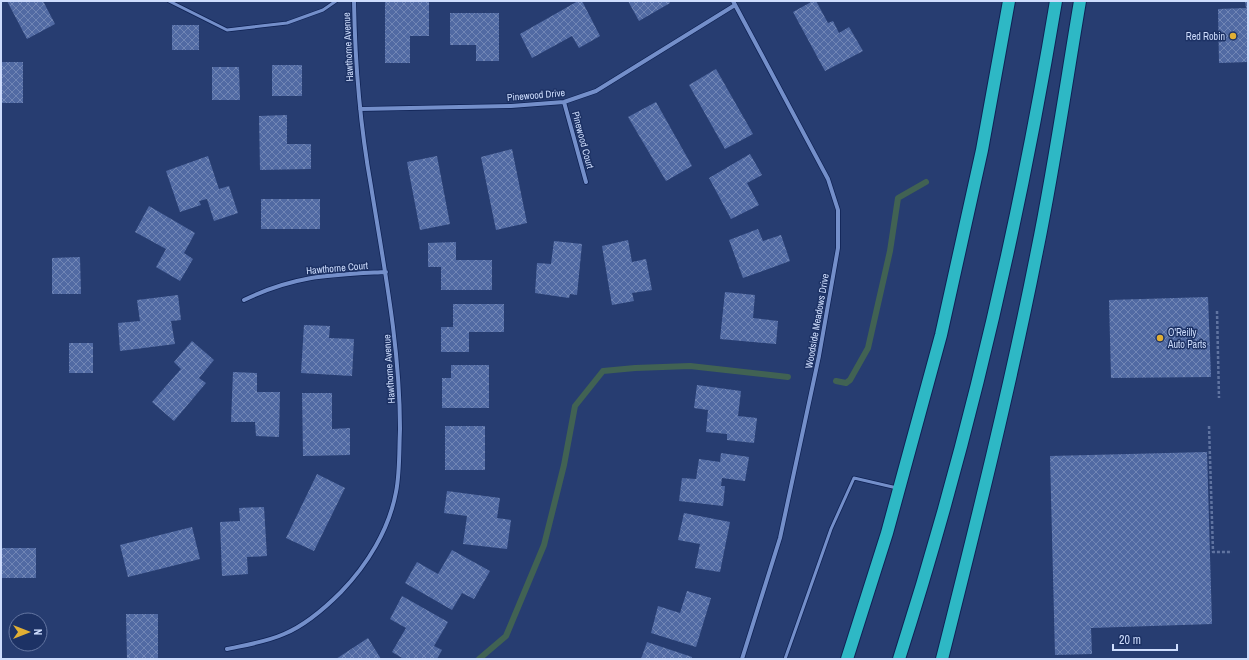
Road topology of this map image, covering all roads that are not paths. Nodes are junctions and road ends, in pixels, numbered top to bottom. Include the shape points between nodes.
1 (169, 1) edge
2 (336, 1) edge
3 (354, 1) edge
4 (1009, 1) edge
5 (1056, 1) edge
6 (1080, 1) edge
7 (734, 3) edge
8 (564, 102) junction
9 (360, 109) junction
10 (586, 182) dead end
11 (386, 272) junction
12 (244, 300) dead end
13 (900, 489) junction
14 (227, 649) dead end
15 (742, 659) edge
16 (785, 659) edge
17 (847, 659) edge
18 (899, 659) edge
19 (942, 659) edge

1 - 2 lane via 227,30 287,23 323,10
3 - 9 street, Hawthorne Avenue
4 - 13 highway via 981,158 941,335
5 - 18 highway via 1009,247 952,480
6 - 19 highway via 1054,161 1019,339 992,460
7 - 8 street, Pinewood Drive via 596,91
7 - 15 street, Woodside Meadows Drive via 828,179 838,210 838,248 820,356 780,538
8 - 9 street, Pinewood Drive via 511,106
8 - 10 street, Pinewood Court
9 - 11 street, Hawthorne Avenue
11 - 12 street, Hawthorne Court via 300,279
11 - 14 street, Hawthorne Avenue via 394,325 400,401 396,493 387,520 366,562 333,600 312,618 273,638
13 - 16 lane via 854,478 831,529
13 - 17 highway

